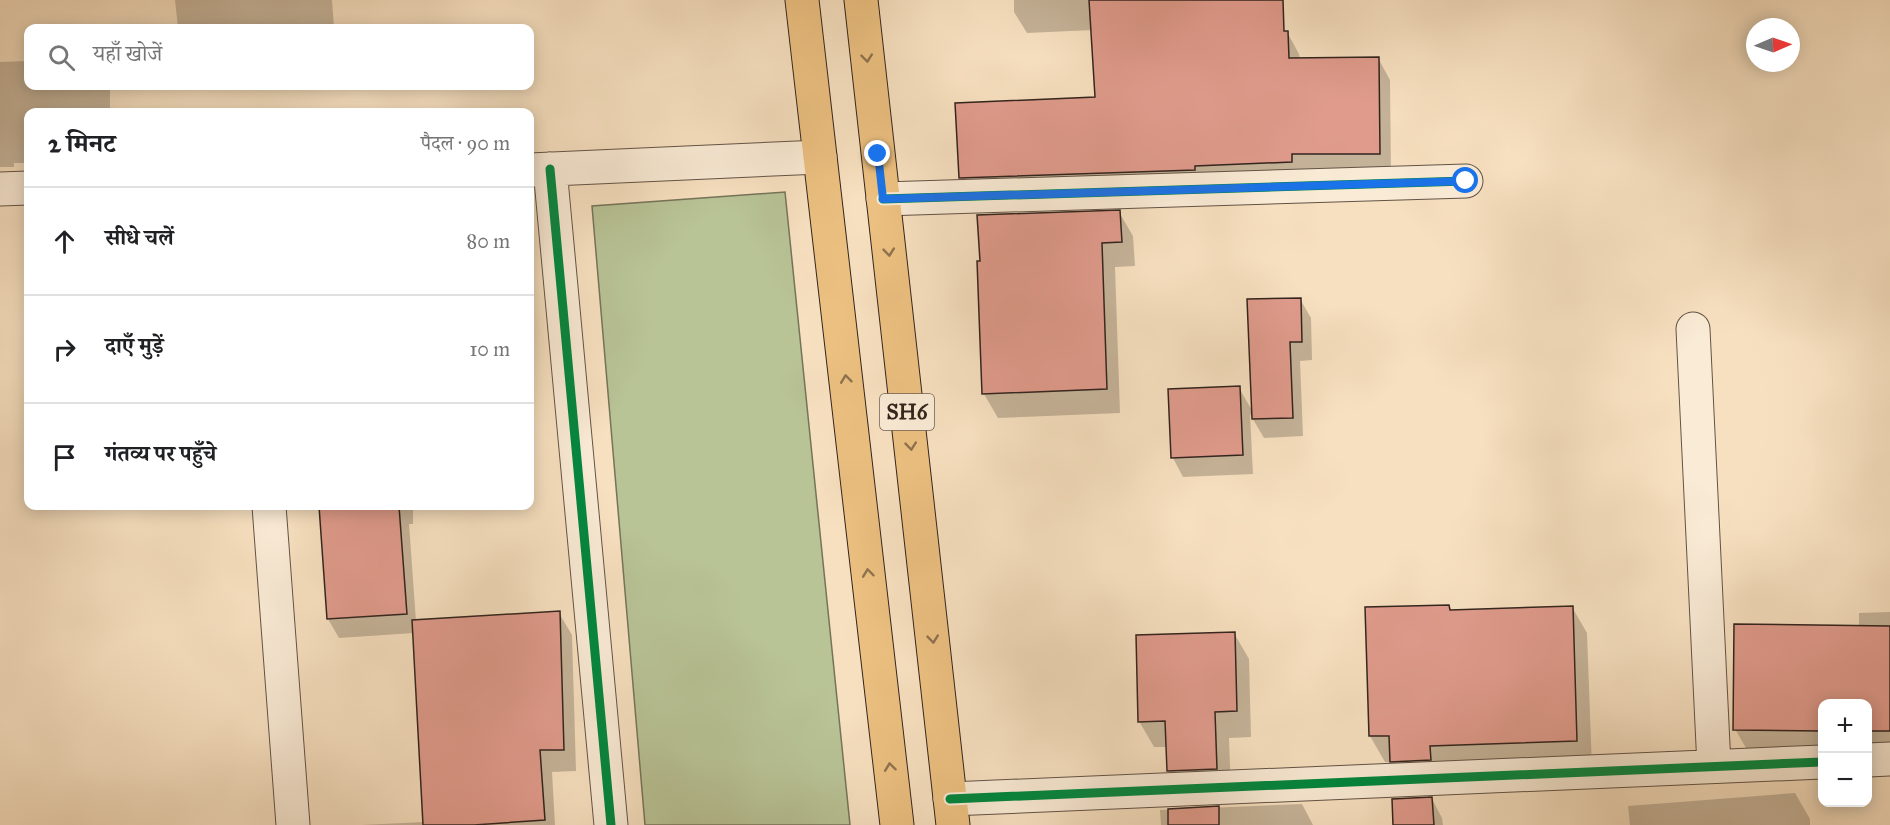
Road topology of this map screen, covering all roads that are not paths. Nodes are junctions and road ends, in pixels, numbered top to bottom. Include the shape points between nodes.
1 (802, 0) edge
2 (861, 0) edge
3 (820, 157) junction
4 (540, 169) edge
5 (1466, 181) dead end
6 (24, 188) edge
7 (0, 189) edge
8 (883, 199) junction
9 (1693, 329) dead end
10 (269, 510) edge
11 (1890, 759) edge
12 (1872, 760) edge
13 (1818, 762) edge
14 (1714, 766) junction
15 (952, 812) edge
16 (293, 825) edge
17 (612, 825) edge
18 (897, 825) edge

1 - 3 main road, SH6
2 -> 8 main road, SH6
3 - 4 street
18 -> 3 main road, SH6
4 - 17 street
5 - 8 street
6 - 7 street
8 -> 15 main road, SH6
9 - 14 street
10 - 16 street
11 - 12 street
13 - 14 street
14 - 15 street

